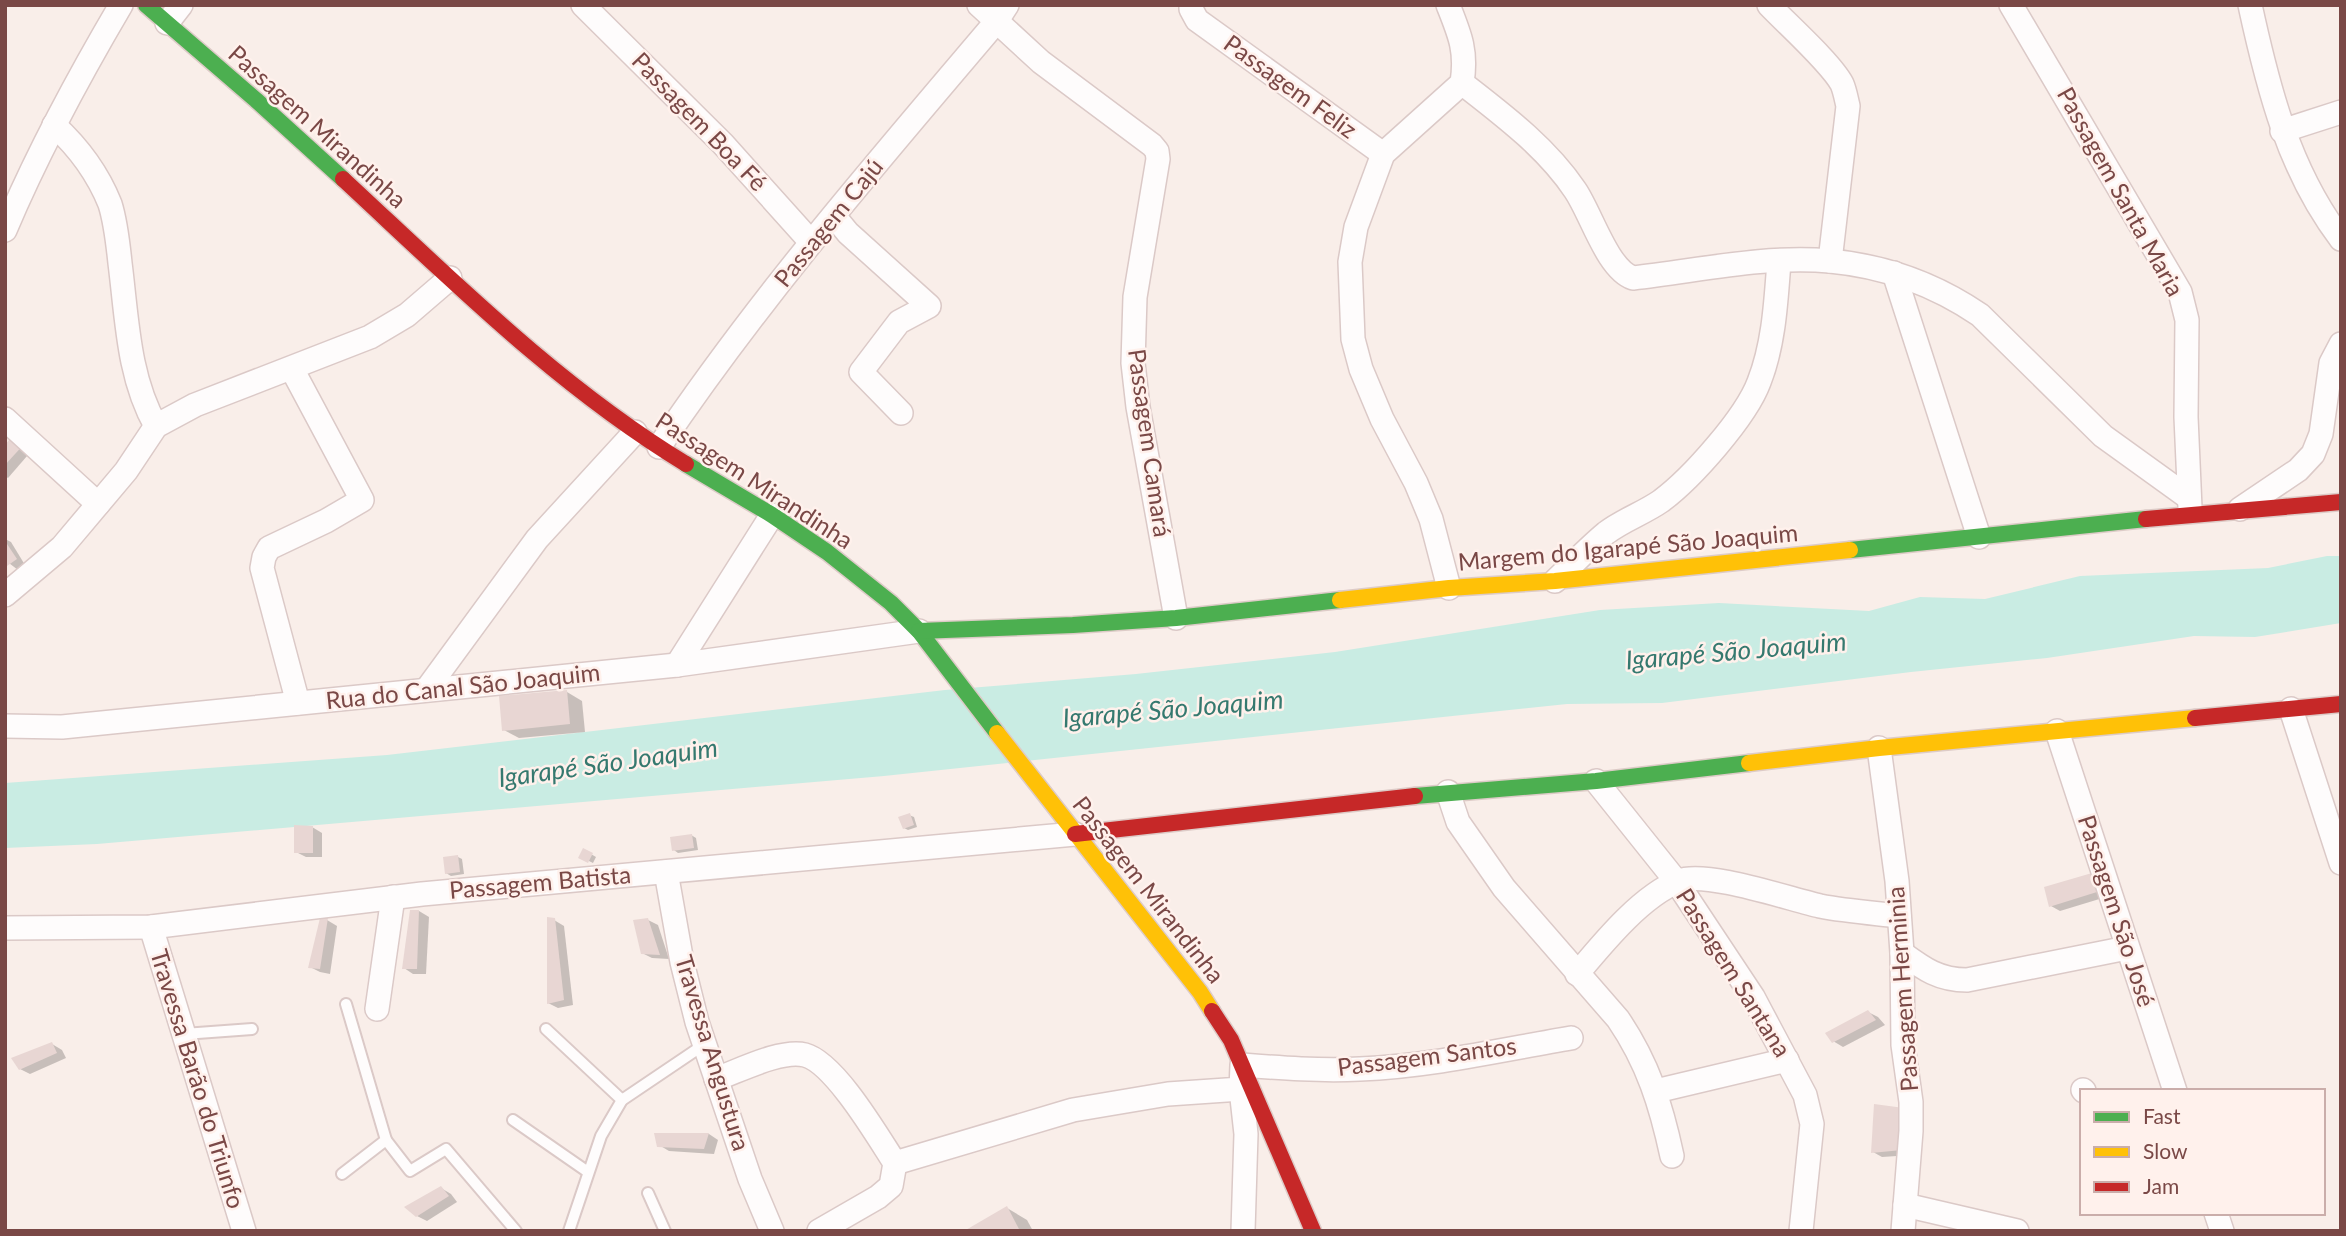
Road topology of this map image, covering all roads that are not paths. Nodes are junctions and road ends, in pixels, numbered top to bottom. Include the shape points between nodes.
1 (121, 5) edge
2 (146, 5) edge
3 (583, 5) edge
4 (979, 5) edge
5 (1448, 5) edge
6 (1769, 5) edge
7 (2011, 5) edge
8 (2250, 5) edge
9 (1194, 12) edge
10 (174, 14) edge
11 (1002, 14) edge
12 (1462, 83) junction
13 (2341, 112) edge
14 (54, 125) junction
15 (2282, 131) junction
16 (1383, 154) junction
17 (834, 216) junction
18 (5, 230) edge
19 (2341, 239) edge
20 (811, 242) junction
21 (1779, 261) junction
22 (1830, 261) junction
23 (1894, 273) junction
24 (450, 278) junction
25 (2341, 344) edge
26 (292, 369) junction
27 (901, 413) dead end
28 (5, 419) edge
29 (156, 426) junction
30 (635, 432) junction
31 (659, 447) junction
32 (2341, 502) edge
33 (98, 504) junction
34 (2190, 508) junction
35 (2237, 511) junction
36 (772, 515) junction
37 (1979, 537) junction
38 (1555, 581) junction
39 (1449, 588) junction
40 (5, 595) edge
41 (1177, 618) junction
42 (924, 637) junction
43 (677, 665) junction
44 (427, 689) junction
45 (298, 704) junction
46 (2341, 704) edge
47 (2291, 709) junction
48 (5, 726) edge
49 (2057, 731) junction
50 (1879, 748) junction
51 (1596, 782) junction
52 (1448, 792) junction
53 (1075, 834) junction
54 (2341, 863) edge
55 (666, 872) junction
56 (1676, 881) junction
57 (393, 897) junction
58 (1899, 916) junction
59 (151, 927) junction
60 (5, 928) edge
61 (2127, 948) junction
62 (1902, 953) junction
63 (1577, 974) junction
64 (346, 1004) dead end
65 (377, 1009) dead end
66 (252, 1029) dead end
67 (546, 1029) dead end
68 (184, 1034) junction
69 (1571, 1038) dead end
70 (705, 1044) junction
71 (1787, 1060) junction
72 (1242, 1065) junction
73 (716, 1079) junction
74 (1241, 1088) junction
75 (2174, 1089) edge
76 (1656, 1091) junction
77 (622, 1100) junction
78 (513, 1120) dead end
79 (386, 1140) junction
80 (1672, 1156) dead end
81 (895, 1163) junction
82 (588, 1172) junction
83 (342, 1174) dead end
84 (648, 1193) dead end
85 (1905, 1205) junction
86 (769, 1229) edge
87 (244, 1231) edge
88 (516, 1231) edge
89 (569, 1231) edge
90 (665, 1231) edge
91 (819, 1231) edge
92 (1243, 1231) edge
93 (1313, 1231) edge
94 (1801, 1231) edge
95 (1903, 1231) edge
96 (2017, 1231) edge

1 - 14 street
2 - 10 street, Passagem Mirandinha
3 - 20 street, Passagem Boa Fé via 723,144
4 - 11 street
5 - 12 street via 1465,54
6 - 22 street via 1841,82 1846,94
7 - 34 street, Passagem Santa Maria via 2180,292 2187,320
8 - 15 street
9 - 16 street, Passagem Feliz
10 - 24 street, Passagem Mirandinha via 256,100
11 - 17 street, Passagem Cajú
11 - 41 street, Passagem Camará via 1071,86 1157,151 1135,297 1133,363
12 - 16 street
12 - 21 street via 1510,120 1557,166 1626,276
13 - 15 street
14 - 18 street
14 - 29 street via 74,143 109,204 117,233 133,366
15 - 19 street via 2322,214
16 - 39 street via 1356,227 1350,262 1353,339 1382,419 1431,519
17 - 20 street, Passagem Cajú
17 - 27 street via 929,306 899,322 861,372
20 - 31 street, Passagem Cajú
21 - 22 street
21 - 38 street via 1771,332 1759,382 1746,406 1681,484 1660,502 1608,532
22 - 23 street
23 - 34 street via 1933,288 1980,316 2102,436
23 - 37 street
24 - 26 street via 390,327
24 - 30 street, Passagem Mirandinha via 584,395
25 - 35 street via 2331,363 2321,434 2313,454 2298,470
26 - 29 street via 195,405
26 - 45 street via 362,499 269,548 261,563
28 - 33 street
29 - 33 street
30 - 31 street, Passagem Mirandinha
30 - 44 street via 537,539
31 - 36 street, Passagem Mirandinha
32 - 35 street, Margem do Igarapé São Joaquim
33 - 40 street via 62,547
34 - 35 street, Margem do Igarapé São Joaquim
34 - 37 street, Margem do Igarapé São Joaquim via 2136,520
36 - 42 street, Passagem Mirandinha via 853,571
36 - 43 street
37 - 38 street, Margem do Igarapé São Joaquim
38 - 39 street, Margem do Igarapé São Joaquim
39 - 41 street, Margem do Igarapé São Joaquim
41 - 42 street, Margem do Igarapé São Joaquim
42 - 43 street, Rua do Canal São Joaquim
42 - 53 street, Passagem Mirandinha
43 - 44 street, Rua do Canal São Joaquim
44 - 45 street, Rua do Canal São Joaquim
45 - 48 street, Rua do Canal São Joaquim via 62,727
46 - 47 street
47 - 49 street
47 - 54 street
49 - 50 street
49 - 61 street, Passagem São José
50 - 51 street
50 - 58 street, Passagem Herminia
51 - 52 street
51 - 56 street, Passagem Santana
52 - 53 street
52 - 63 street via 1458,822 1473,846
53 - 55 street, Passagem Batista
53 - 72 street, Passagem Mirandinha via 1200,992
55 - 57 street, Passagem Batista
55 - 70 street, Travessa Angustura via 682,962
56 - 58 street via 1705,879 1822,906
56 - 63 street via 1639,907
56 - 71 street, Passagem Santana via 1753,997
57 - 59 street, Passagem Batista
57 - 65 street
58 - 62 street, Passagem Herminia
59 - 60 street, Passagem Batista
59 - 68 street, Travessa Barão do Triunfo
61 - 62 street via 1967,980 1937,975
61 - 75 street, Passagem São José
62 - 85 street, Passagem Herminia via 1903,1045 1911,1102
63 - 76 street via 1629,1035
64 - 79 lane
66 - 68 lane
67 - 77 lane
68 - 87 street, Travessa Barão do Triunfo
69 - 72 street, Passagem Santos via 1453,1059 1360,1069
70 - 73 street, Travessa Angustura
70 - 77 lane
71 - 76 street
71 - 94 street, Passagem Santana via 1805,1095 1812,1124
72 - 74 street
72 - 93 street, Passagem Mirandinha
73 - 81 street via 764,1061 804,1055 829,1070
73 - 86 street, Travessa Angustura
74 - 81 street via 1168,1094 1073,1110
74 - 92 street via 1247,1134
76 - 80 street
77 - 82 lane via 601,1136
78 - 82 lane
79 - 83 lane
79 - 88 lane via 410,1171 446,1149
81 - 91 street via 891,1186
82 - 89 lane
84 - 90 lane
85 - 95 street, Passagem Herminia
85 - 96 street

